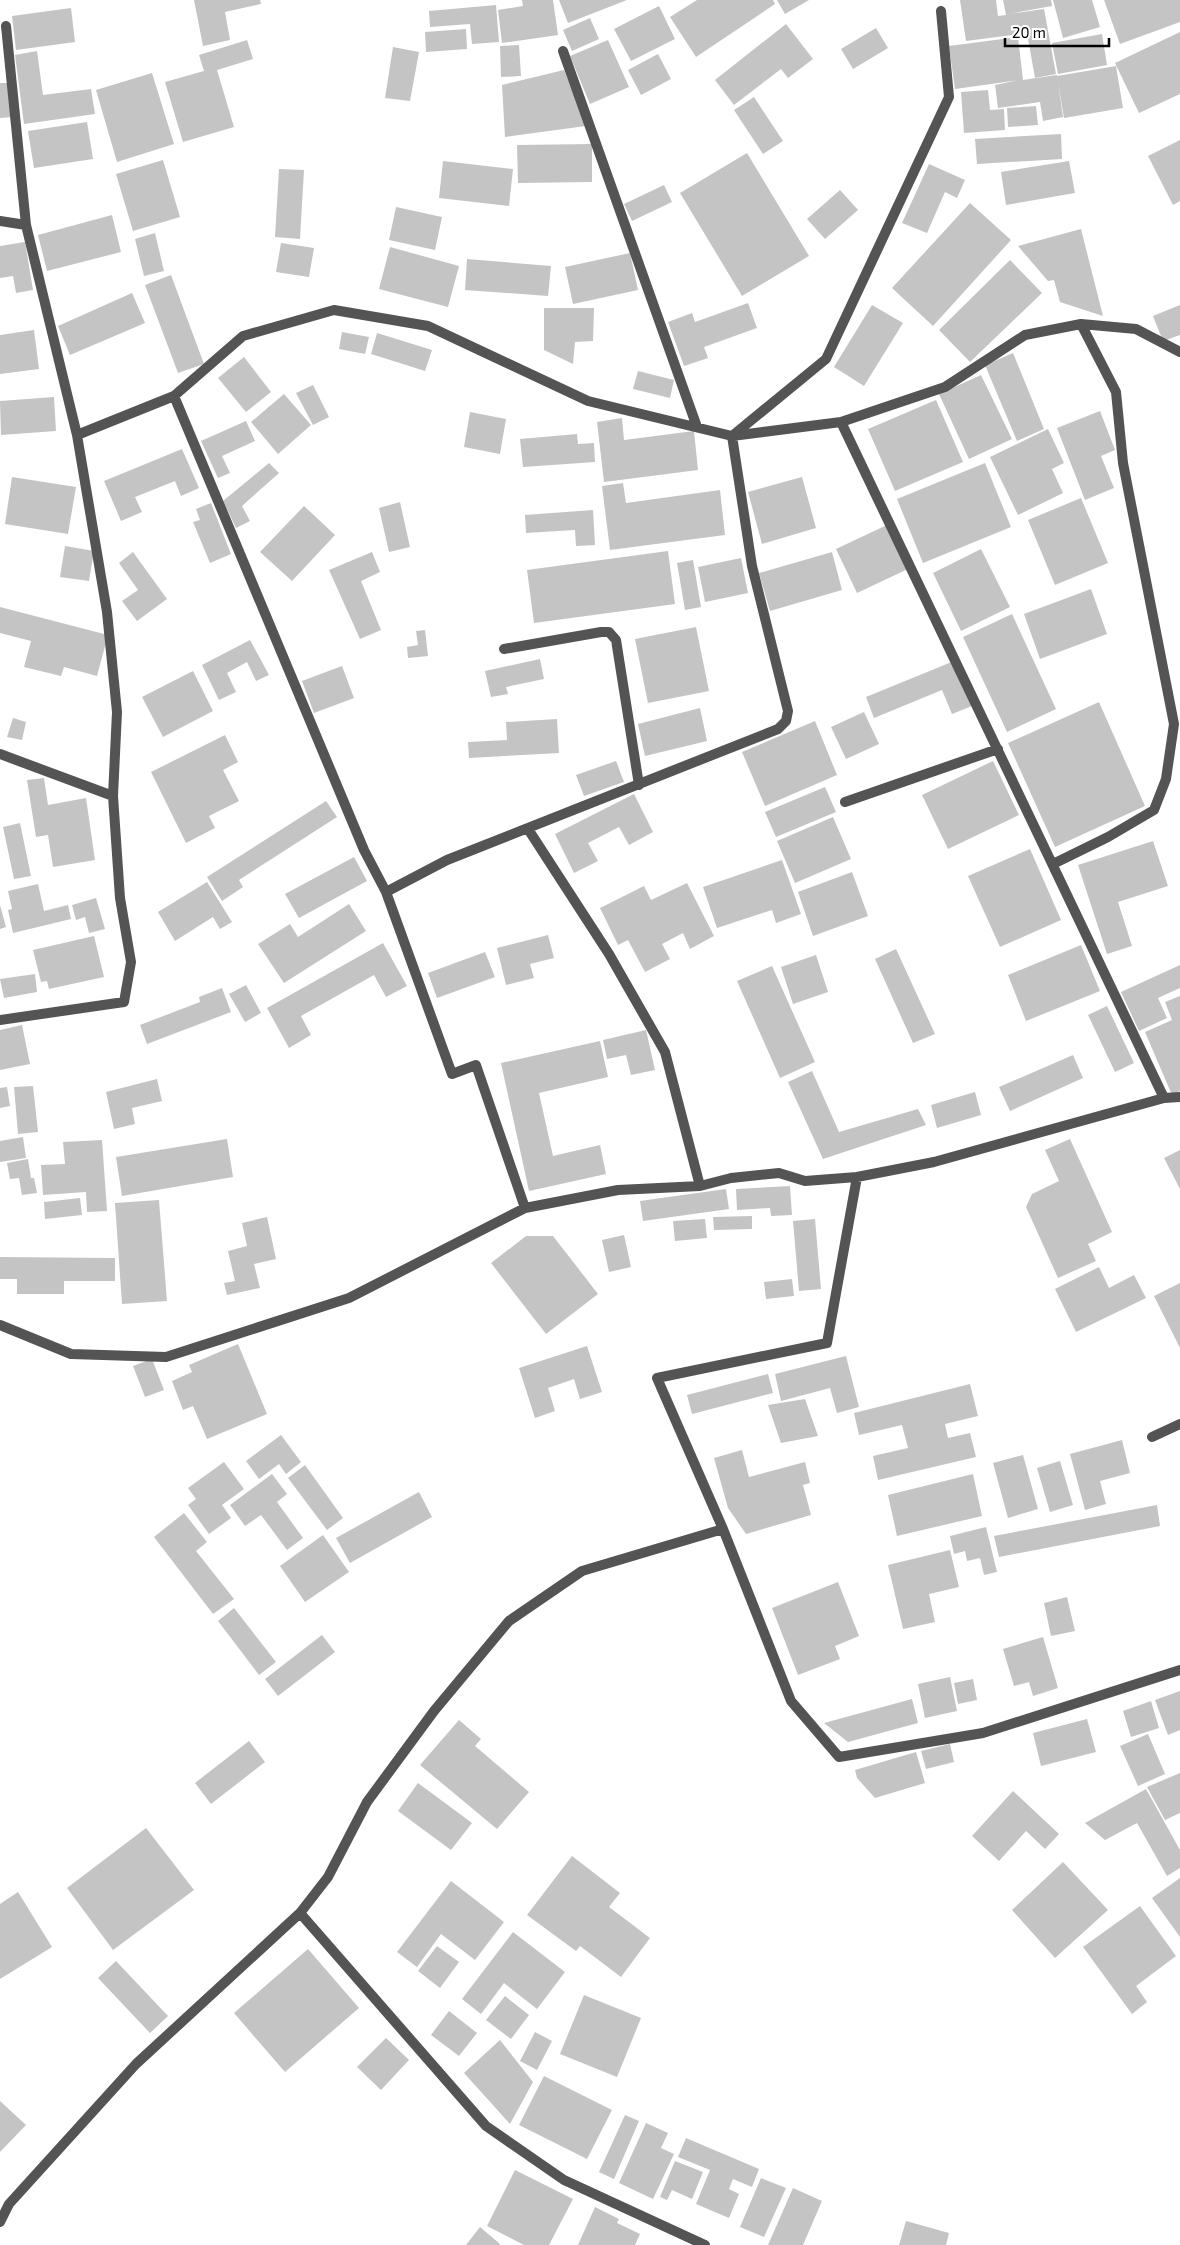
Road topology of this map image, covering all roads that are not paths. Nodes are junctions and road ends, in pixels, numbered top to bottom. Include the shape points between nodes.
1 (941, 11) dead end
2 (6, 26) dead end
3 (563, 51) dead end
4 (0, 221) edge
5 (26, 225) junction
6 (1081, 324) junction
7 (1180, 352) edge
8 (174, 396) junction
9 (841, 422) junction
10 (696, 427) junction
11 (77, 435) junction
12 (732, 436) junction
13 (504, 649) dead end
14 (998, 749) junction
15 (0, 754) edge
16 (639, 785) junction
17 (113, 796) junction
18 (845, 802) dead end
19 (528, 829) junction
20 (1053, 864) junction
21 (386, 892) junction
22 (0, 1020) edge
23 (1180, 1097) edge
24 (1164, 1098) junction
25 (857, 1177) junction
26 (700, 1186) junction
27 (524, 1208) junction
28 (0, 1325) edge
29 (1180, 1424) edge
30 (1152, 1437) dead end
31 (723, 1530) junction
32 (1180, 1670) edge
33 (300, 1913) junction
34 (0, 2222) edge
35 (704, 2245) edge

1 - 12 street via 949,97 826,359
2 - 5 street
3 - 10 street
4 - 5 street
5 - 11 street
6 - 7 street via 1136,329
6 - 9 street via 1025,335 945,387
6 - 20 street via 1116,392 1123,463 1174,724 1166,779 1154,810
8 - 10 street via 243,336 334,310 428,326 588,401
8 - 11 street
8 - 21 street via 360,841
9 - 12 street
9 - 14 street
10 - 12 street
11 - 17 street via 108,612 117,712
12 - 16 street via 752,566 788,711 786,721 778,729
13 - 16 street via 609,632 616,640
14 - 18 street
14 - 20 street
15 - 17 street
16 - 19 street
17 - 22 street via 120,898 131,962 124,1002
19 - 21 street via 446,860
19 - 26 street via 609,954 665,1052
20 - 24 street
21 - 27 street via 452,1074 476,1065
23 - 24 street
24 - 25 street via 934,1162
25 - 26 street via 805,1181 779,1174 731,1178
25 - 31 street via 827,1343 657,1378
26 - 27 street via 618,1190
27 - 28 street via 349,1298 166,1357 72,1354
29 - 30 street
31 - 32 street via 791,1701 839,1758 983,1733
31 - 33 street via 582,1571 509,1621 434,1711 367,1802 328,1876
33 - 34 street via 136,2064 9,2204
33 - 35 street via 486,2126 564,2180

